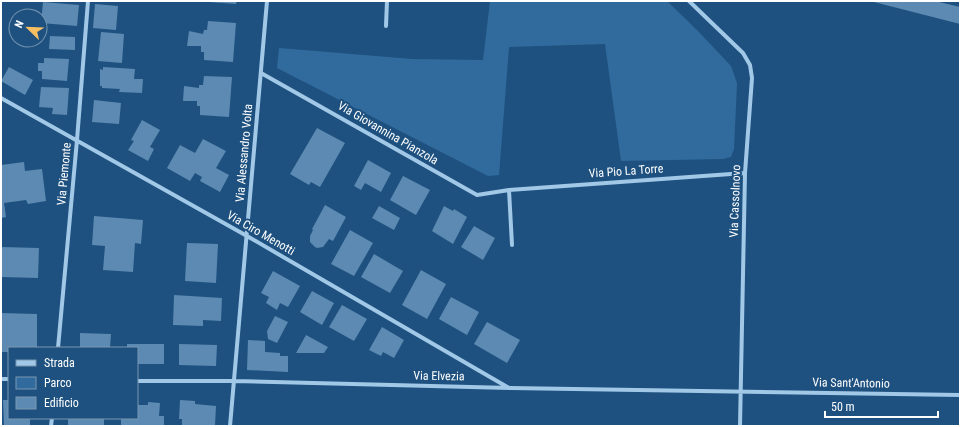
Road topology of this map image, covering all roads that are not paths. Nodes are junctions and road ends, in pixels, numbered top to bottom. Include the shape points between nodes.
1 (88, 1) edge
2 (267, 1) edge
3 (387, 1) edge
4 (689, 1) edge
5 (386, 26) dead end
6 (261, 73) junction
7 (1, 98) edge
8 (77, 140) junction
9 (745, 173) junction
10 (509, 190) junction
11 (247, 236) junction
12 (512, 245) dead end
13 (58, 347) edge
14 (138, 381) edge
15 (233, 381) junction
16 (510, 388) junction
17 (741, 391) junction
18 (960, 394) edge
19 (230, 426) edge
20 (740, 426) edge

1 - 8 street, Via Piemonte
2 - 6 street, Via Alessandro Volta
3 - 5 street
4 - 9 street, Via Cassolnovo via 743,53 750,65 752,78
6 - 10 street, Via Giovannina Pianzola via 477,195
6 - 11 street, Via Alessandro Volta
7 - 8 street, Via Ciro Menotti
8 - 11 street, Via Ciro Menotti
8 - 13 street, Via Piemonte
9 - 10 street, Via Pio La Torre
9 - 17 street, Via Cassolnovo
10 - 12 street
11 - 15 street, Via Alessandro Volta
11 - 16 street, Via Ciro Menotti
14 - 15 street, Via Elvezia
15 - 16 street, Via Elvezia
15 - 19 street, Via Alessandro Volta
16 - 17 street, Via Elvezia
17 - 18 street, Via Sant'Antonio
17 - 20 street, Via Cassolnovo

